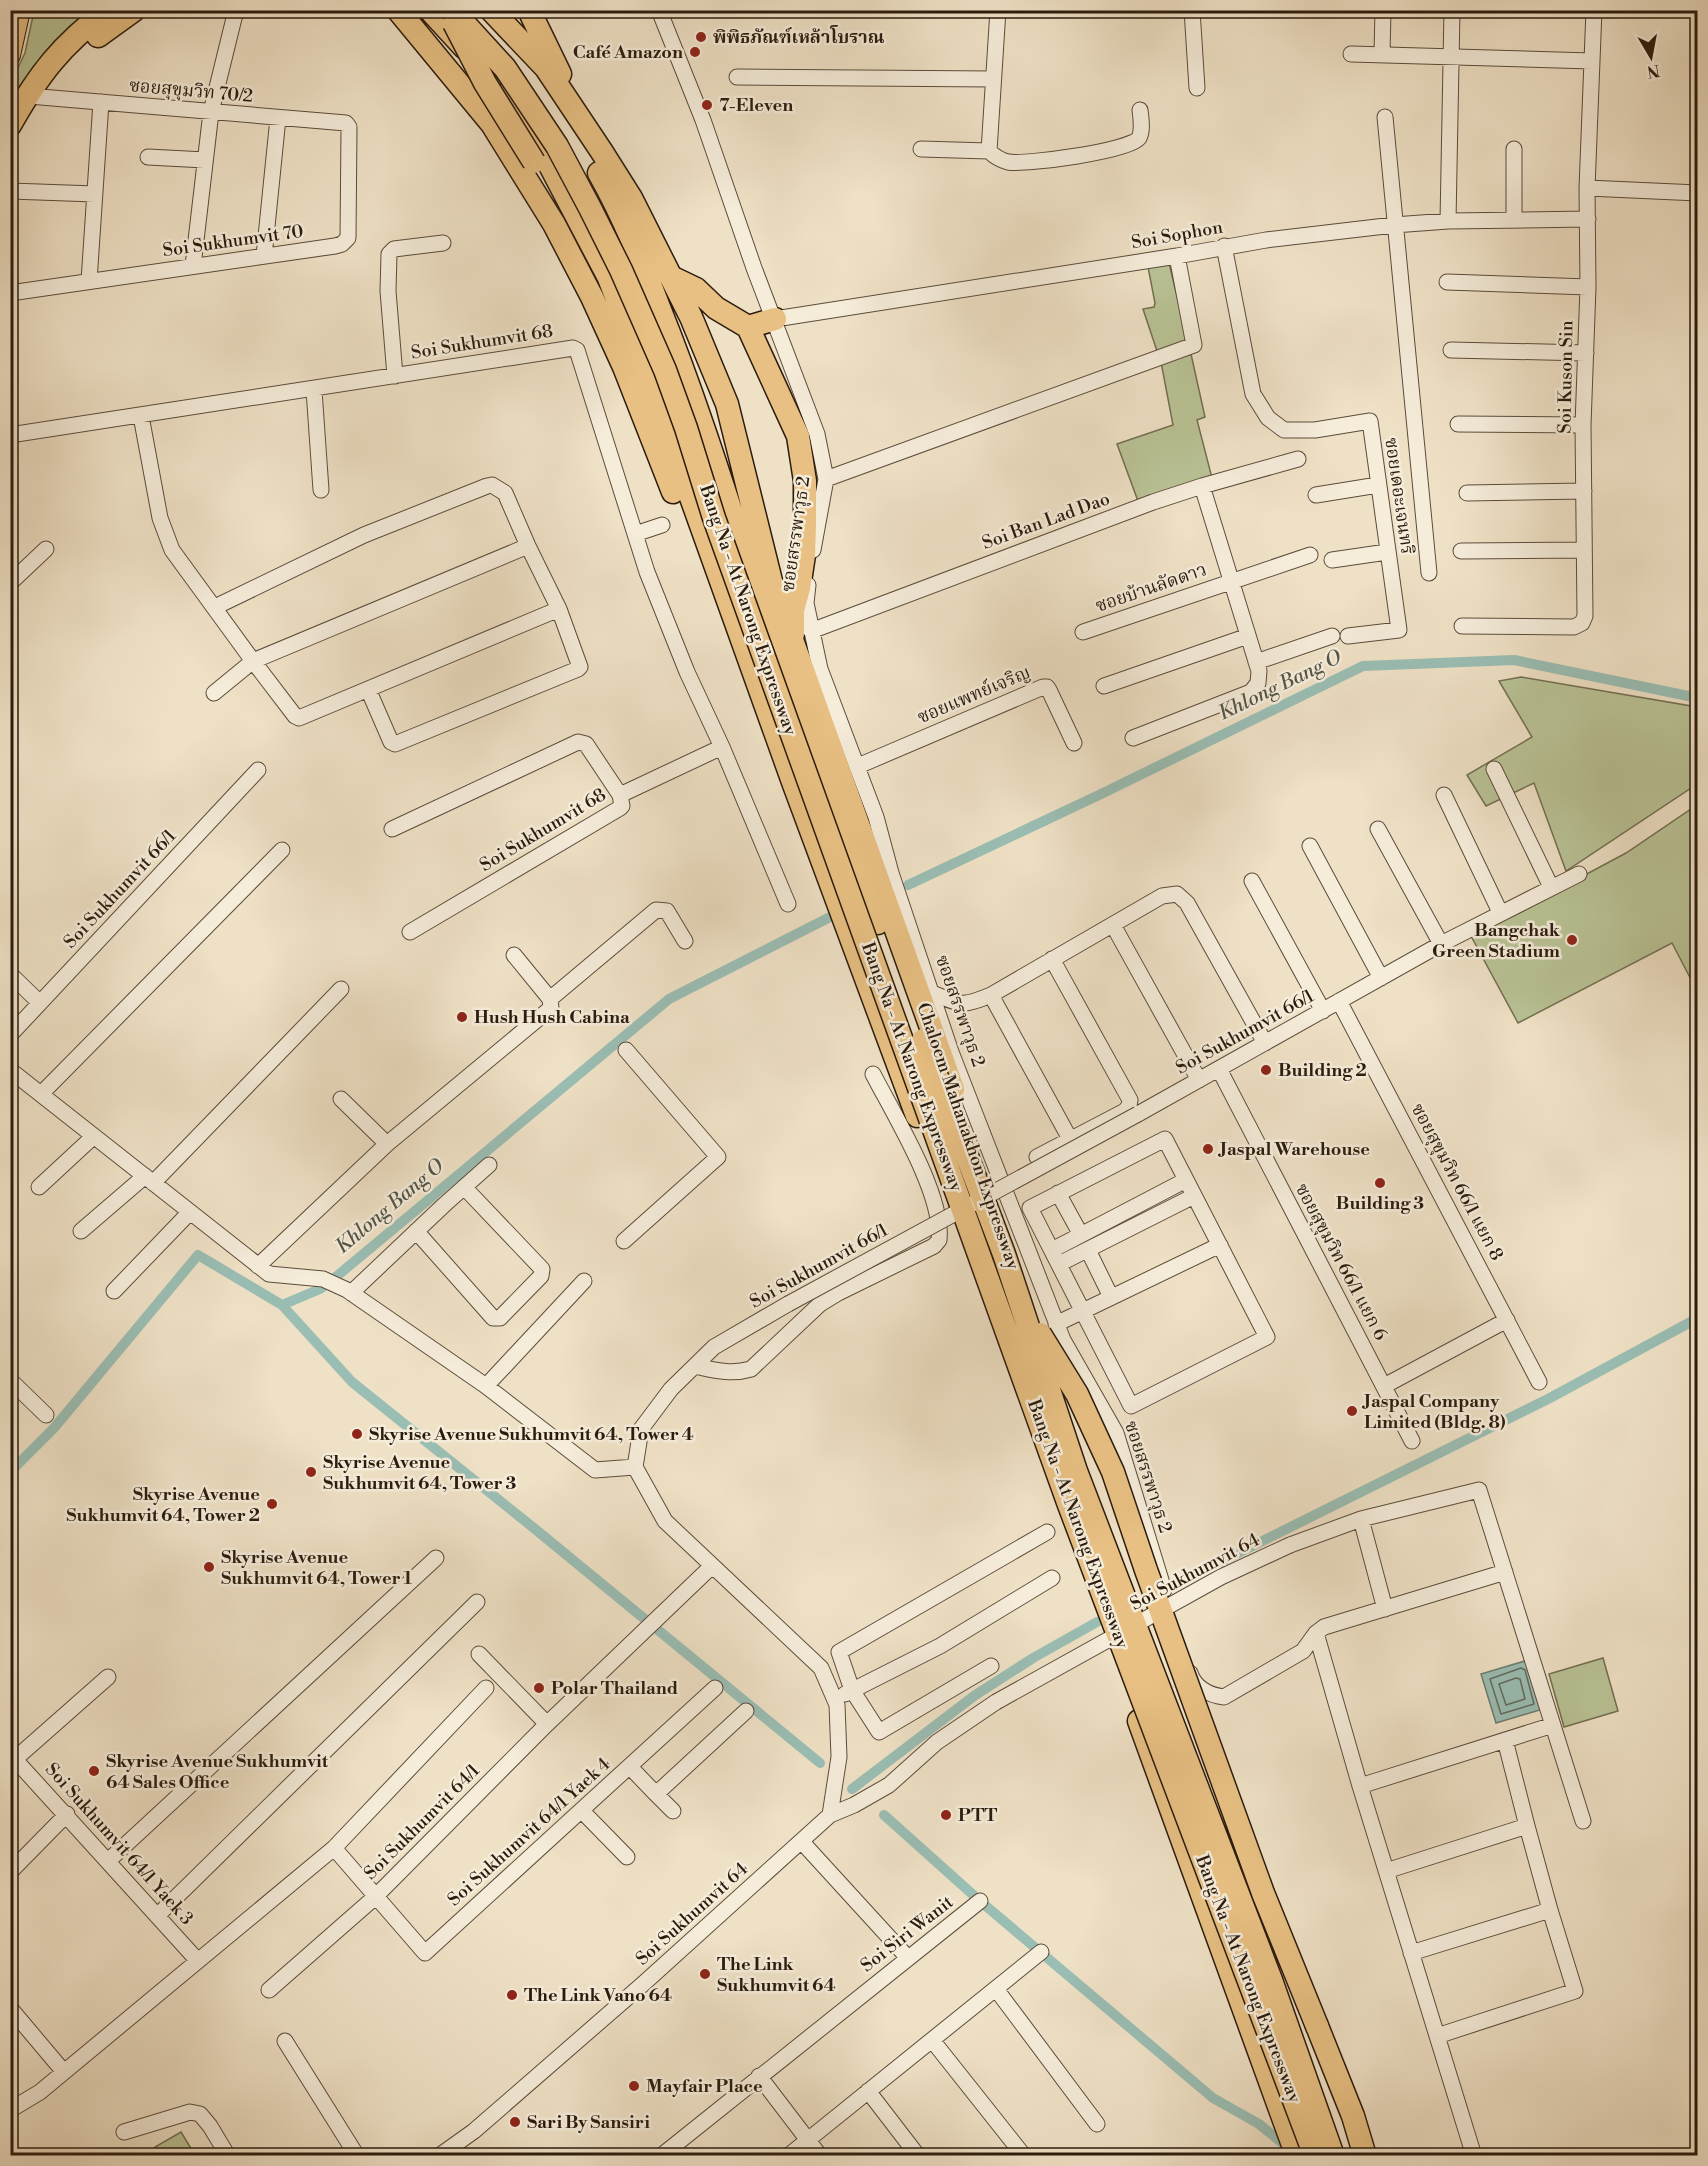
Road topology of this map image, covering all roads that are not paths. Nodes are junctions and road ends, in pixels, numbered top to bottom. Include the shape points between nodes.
1 (20, 10) edge
2 (108, 10) edge
3 (134, 10) edge
4 (236, 10) edge
5 (398, 10) edge
6 (430, 10) edge
7 (450, 10) edge
8 (484, 10) edge
9 (491, 10) edge
10 (513, 10) edge
11 (529, 10) edge
12 (659, 10) edge
13 (998, 10) edge
14 (1192, 10) edge
15 (1383, 10) edge
16 (1452, 10) edge
17 (1594, 10) edge
18 (1351, 54) dead end
19 (1382, 54) junction
20 (10, 55) edge
21 (1451, 56) junction
22 (1592, 61) junction
23 (546, 68) junction
24 (737, 77) dead end
25 (993, 79) junction
26 (1197, 88) dead end
27 (29, 96) junction
28 (101, 102) junction
29 (1140, 110) dead end
30 (211, 112) junction
31 (1385, 117) dead end
32 (278, 118) junction
33 (10, 125) edge
34 (349, 127) joint
35 (587, 130) junction
36 (921, 149) dead end
37 (1514, 149) dead end
38 (988, 151) junction
39 (148, 158) dead end
40 (205, 160) junction
41 (1587, 188) junction
42 (10, 191) edge
43 (1698, 193) edge
44 (95, 194) junction
45 (1588, 219) junction
46 (1448, 220) junction
47 (1514, 220) junction
48 (1394, 225) junction
49 (443, 243) dead end
50 (1224, 246) junction
51 (264, 256) junction
52 (1177, 256) junction
53 (193, 266) junction
54 (671, 277) junction
55 (89, 281) junction
56 (1448, 282) dead end
57 (1588, 287) junction
58 (10, 292) edge
59 (775, 319) junction
60 (748, 327) junction
61 (636, 348) junction
62 (1451, 350) dead end
63 (1586, 353) junction
64 (395, 376) junction
65 (314, 390) junction
66 (141, 416) junction
67 (1458, 424) dead end
68 (1583, 425) junction
69 (10, 435) edge
70 (1298, 459) dead end
71 (826, 479) junction
72 (1378, 485) junction
73 (1202, 486) junction
74 (321, 490) dead end
75 (1584, 491) junction
76 (1467, 493) dead end
77 (1316, 495) dead end
78 (662, 525) dead end
79 (635, 534) junction
80 (528, 546) junction
81 (46, 549) dead end
82 (1584, 550) junction
83 (1461, 551) dead end
84 (1387, 552) junction
85 (1310, 555) dead end
86 (1332, 560) dead end
87 (1429, 573) dead end
88 (1231, 582) junction
89 (10, 583) edge
90 (730, 606) junction
91 (215, 607) junction
92 (559, 609) junction
93 (1462, 626) dead end
94 (811, 631) junction
95 (1083, 632) dead end
96 (1248, 636) junction
97 (1332, 636) dead end
98 (1348, 636) dead end
99 (793, 646) junction
100 (253, 661) junction
101 (1256, 662) junction
102 (1104, 686) dead end
103 (368, 689) junction
104 (214, 693) dead end
105 (1133, 738) dead end
106 (1074, 743) dead end
107 (722, 747) junction
108 (858, 766) junction
109 (1494, 769) dead end
110 (258, 770) dead end
111 (620, 795) junction
112 (1444, 795) dead end
113 (392, 829) dead end
114 (1378, 829) dead end
115 (1310, 846) dead end
116 (282, 850) dead end
117 (1579, 874) dead end
118 (1252, 880) dead end
119 (1551, 887) junction
120 (788, 904) dead end
121 (1500, 912) junction
122 (1113, 925) junction
123 (410, 932) dead end
124 (685, 941) dead end
125 (1441, 944) junction
126 (513, 955) dead end
127 (1052, 959) junction
128 (10, 974) edge
129 (1381, 978) junction
130 (341, 989) dead end
131 (932, 993) junction
132 (991, 995) junction
133 (550, 999) junction
134 (1339, 1001) junction
135 (40, 1003) junction
136 (1323, 1011) junction
137 (10, 1035) edge
138 (1265, 1043) junction
139 (626, 1050) dead end
140 (1219, 1069) junction
141 (10, 1070) edge
142 (873, 1074) dead end
143 (1199, 1080) junction
144 (41, 1094) junction
145 (341, 1099) dead end
146 (94, 1136) junction
147 (1071, 1139) junction
148 (387, 1143) junction
149 (1037, 1157) dead end
150 (489, 1165) dead end
151 (149, 1180) junction
152 (1186, 1180) junction
153 (39, 1187) dead end
154 (464, 1187) junction
155 (1058, 1193) junction
156 (1194, 1196) junction
157 (190, 1212) junction
158 (81, 1230) dead end
159 (416, 1231) junction
160 (1081, 1235) junction
161 (624, 1241) dead end
162 (1220, 1245) junction
163 (1052, 1250) junction
164 (1088, 1250) junction
165 (1059, 1264) junction
166 (258, 1266) junction
167 (584, 1281) dead end
168 (114, 1290) dead end
169 (349, 1291) junction
170 (1111, 1297) junction
171 (1021, 1302) junction
172 (1083, 1311) junction
173 (1507, 1320) junction
174 (1056, 1323) junction
175 (695, 1366) junction
176 (10, 1380) edge
177 (1539, 1382) dead end
178 (486, 1386) junction
179 (1384, 1386) junction
180 (46, 1415) dead end
181 (1412, 1441) dead end
182 (635, 1467) junction
183 (1361, 1519) junction
184 (1047, 1532) dead end
185 (436, 1558) dead end
186 (712, 1566) junction
187 (1505, 1572) junction
188 (1052, 1578) dead end
189 (477, 1602) dead end
190 (1385, 1609) junction
191 (1317, 1633) junction
192 (479, 1654) dead end
193 (991, 1666) dead end
194 (108, 1677) dead end
195 (486, 1688) dead end
196 (715, 1688) dead end
197 (852, 1690) junction
198 (835, 1699) junction
199 (746, 1711) dead end
200 (547, 1724) junction
201 (1553, 1725) junction
202 (1505, 1740) junction
203 (13, 1756) edge
204 (630, 1767) junction
205 (1360, 1786) junction
206 (656, 1794) junction
207 (582, 1811) junction
208 (673, 1811) dead end
209 (67, 1814) junction
210 (830, 1815) junction
211 (1583, 1821) dead end
212 (1527, 1826) junction
213 (802, 1842) junction
214 (334, 1848) junction
215 (627, 1857) dead end
216 (108, 1861) junction
217 (1386, 1871) junction
218 (10, 1872) edge
219 (374, 1898) junction
220 (980, 1901) dead end
221 (1550, 1910) junction
222 (157, 1916) junction
223 (1041, 1952) dead end
224 (1411, 1953) junction
225 (908, 1958) junction
226 (198, 1961) junction
227 (996, 1989) junction
228 (269, 1990) dead end
229 (10, 2008) edge
230 (1437, 2037) junction
231 (932, 2040) junction
232 (285, 2041) dead end
233 (64, 2072) junction
234 (759, 2076) junction
235 (868, 2091) junction
236 (10, 2110) edge
237 (1096, 2124) dead end
238 (124, 2132) dead end
239 (808, 2140) junction
240 (447, 2153) edge
241 (228, 2156) edge
242 (357, 2156) edge
243 (661, 2156) edge
244 (788, 2156) edge
245 (820, 2156) edge
246 (918, 2156) edge
247 (1024, 2156) edge
248 (1297, 2156) edge
249 (1315, 2156) edge
250 (1324, 2156) edge
251 (1333, 2156) edge
252 (1365, 2156) edge
253 (1474, 2156) edge

1 - 20 main road
2 - 27 highway via 59,51
3 - 27 highway via 83,47
4 - 30 street
5 - 90 highway via 492,124 554,224 624,367 678,504
6 - 61 highway via 496,82 545,156 609,278
7 - 61 highway, bridge via 485,83 534,162
7 - 249 highway, Bang Na - At Narong Expressway, bridge via 505,68 557,146 616,259 665,370 714,518 1069,1505
8 - 171 highway, Bang Na - At Narong Expressway, bridge via 524,57 575,132 612,196 641,260 708,439 755,587 840,827 955,1119
9 - 23 highway
10 - 23 highway
11 - 35 highway
12 - 59 street, ซอยสรรพาวุธ 2
13 - 25 street
14 - 26 street
15 - 19 street
16 - 21 street
17 - 22 street, Soi Kuson Sin
18 - 19 street
19 - 21 street
21 - 22 street
21 - 46 street
22 - 41 street, Soi Kuson Sin
23 - 35 highway
24 - 25 street
25 - 38 street
27 - 28 street, ซอยสุขุมวิท 70/2
27 - 33 highway
28 - 30 street, ซอยสุขุมวิท 70/2
28 - 44 street
29 - 38 street via 1139,137 1130,145 1071,157 1010,162
30 - 32 street, ซอยสุขุมวิท 70/2
30 - 40 street
31 - 48 street
32 - 34 street, ซอยสุขุมวิท 70/2 via 346,123
32 - 51 street
34 - 51 street, Soi Sukhumvit 70 via 348,238 335,246
35 - 54 highway, Chaloem Mahanakhon Expressway via 631,198
36 - 38 street
37 - 47 street
39 - 40 street
40 - 53 street
41 - 43 street
41 - 45 street, Soi Kuson Sin
42 - 44 street
44 - 55 street
45 - 47 street, Soi Sophon
45 - 57 street, Soi Kuson Sin
46 - 47 street, Soi Sophon
46 - 48 street, Soi Sophon
48 - 50 street, Soi Sophon
48 - 87 street
49 - 64 street via 394,249 389,254
50 - 52 street, Soi Sophon
50 - 72 street, ซอยเดอะเจนทริ via 1253,394 1268,417 1284,430 1315,430 1370,421
51 - 53 street, Soi Sukhumvit 70
52 - 59 street, Soi Sophon
52 - 71 street via 1194,345
53 - 55 street, Soi Sukhumvit 70
54 - 60 highway via 696,289 716,308
54 - 99 highway, Chaloem Mahanakhon Expressway via 727,404 771,581
55 - 58 street, Soi Sukhumvit 70
56 - 57 street
57 - 63 street, Soi Kuson Sin
59 - 60 highway
59 - 71 street, ซอยสรรพาวุธ 2 via 817,434
60 - 99 highway via 798,436 805,480 804,555 793,610
61 - 90 highway, Chaloem Mahanakhon Expressway
62 - 63 street
63 - 68 street, Soi Kuson Sin
64 - 65 street, Soi Sukhumvit 68
64 - 79 street, Soi Sukhumvit 68 via 577,350
65 - 66 street, Soi Sukhumvit 68
65 - 74 street
66 - 69 street, Soi Sukhumvit 68
66 - 91 street via 160,518 172,550
67 - 68 street
68 - 75 street, Soi Kuson Sin
70 - 73 street, Soi Ban Lad Dao
71 - 94 street, ซอยสรรพาวุธ 2 via 806,603
72 - 77 street
72 - 84 street, ซอยเดอะเจนทริ
73 - 88 street, ซอยบ้านลัดดาว
73 - 94 street, Soi Ban Lad Dao
75 - 76 street
75 - 82 street, Soi Kuson Sin
78 - 79 street
79 - 107 street, Soi Sukhumvit 68 via 678,650
80 - 91 street via 505,493 492,485 364,535
80 - 92 street
80 - 100 street
81 - 89 street
82 - 83 street
82 - 93 street, Soi Kuson Sin via 1585,616 1574,627
84 - 86 street
84 - 98 street, ซอยเดอะเจนทริ via 1399,630
85 - 88 street, ซอยบ้านลัดดาว
88 - 95 street, ซอยบ้านลัดดาว
88 - 96 street, ซอยบ้านลัดดาว
90 - 248 highway, Chaloem Mahanakhon Expressway
91 - 100 street
92 - 103 street
92 - 103 street via 580,663 578,669 394,744
94 - 108 street, ซอยสรรพาวุธ 2 via 820,669
96 - 101 street, ซอยบ้านลัดดาว
96 - 102 street
97 - 101 street
99 - 250 highway, Chaloem Mahanakhon Expressway via 928,1018 1077,1464
100 - 103 street via 299,718
100 - 104 street
101 - 105 street, ซอยบ้านลัดดาว via 1259,678 1251,692
106 - 108 street, ซอยแพทย์เจริญ via 1049,690 1043,687
107 - 111 street, Soi Sukhumvit 68
107 - 120 street, Soi Sukhumvit 68
108 - 131 street, ซอยสรรพาวุธ 2
109 - 119 street
110 - 135 street, Soi Sukhumvit 66/1
111 - 113 street via 586,744 578,742
111 - 123 street, Soi Sukhumvit 68 via 621,806 616,810
112 - 121 street
114 - 125 street
115 - 129 street
116 - 144 street
117 - 119 street, Soi Sukhumvit 66/1
118 - 136 street
119 - 121 street, Soi Sukhumvit 66/1
121 - 125 street, Soi Sukhumvit 66/1
122 - 127 street
122 - 138 street via 1162,896 1177,894 1187,903
122 - 143 street
124 - 133 street via 667,911 656,910
125 - 129 street, Soi Sukhumvit 66/1
126 - 133 street
127 - 132 street
127 - 147 street via 1130,1100 1125,1111
128 - 135 street
129 - 134 street, Soi Sukhumvit 66/1
130 - 151 street
131 - 132 street via 956,1003 971,1003
131 - 174 street, ซอยสรรพาวุธ 2
132 - 147 street
133 - 148 street via 551,1008
134 - 136 street, Soi Sukhumvit 66/1
134 - 173 street, ซอยสุขุมวิท 66/1 แยก 8
135 - 137 street, Soi Sukhumvit 66/1
136 - 138 street, Soi Sukhumvit 66/1
138 - 140 street, Soi Sukhumvit 66/1
139 - 161 street via 718,1156
140 - 143 street, Soi Sukhumvit 66/1
140 - 179 street, ซอยสุขุมวิท 66/1 แยก 6
141 - 144 street
142 - 175 street via 921,1168 938,1216 939,1240 820,1304 751,1369 727,1372
143 - 175 street, Soi Sukhumvit 66/1, bridge via 788,1305 714,1347
144 - 146 street
145 - 148 street
146 - 151 street
146 - 153 street
147 - 149 street
148 - 166 street
150 - 154 street
151 - 157 street
151 - 158 street
152 - 155 street via 1165,1139
152 - 156 street
152 - 160 street
154 - 159 street
154 - 159 street via 542,1269 541,1276 500,1318 493,1318
155 - 160 street
155 - 163 street via 1030,1208
156 - 162 street
156 - 164 street
157 - 166 street
157 - 168 street
159 - 169 street
160 - 163 street
162 - 170 street
162 - 172 street via 1266,1337 1131,1406
163 - 165 street
164 - 165 street
164 - 170 street
165 - 172 street
166 - 169 street via 269,1274 323,1279
167 - 178 street
169 - 178 street
170 - 172 street
171 - 251 highway, Bang Na - At Narong Expressway, bridge via 1076,1471 1263,1958
171 - 252 highway, bridge via 1077,1394 1113,1472 1263,1893 1353,2116
172 - 174 street
173 - 177 street, ซอยสุขุมวิท 66/1 แยก 8
173 - 179 street
174 - 191 street, ซอยสรรพาวุธ 2 via 1116,1433 1192,1679 1212,1696 1224,1697 1303,1651
175 - 182 street, Soi Sukhumvit 66/1 via 671,1389 641,1429
176 - 180 street
178 - 182 street via 595,1470
179 - 181 street, ซอยสุขุมวิท 66/1 แยก 6
182 - 186 street via 665,1521
183 - 187 street, Soi Sukhumvit 64 via 1479,1490
183 - 190 street
183 - 210 street, Soi Sukhumvit 64, bridge via 1290,1545 1221,1577 996,1702 937,1742 889,1785
184 - 197 street via 839,1652
185 - 216 street
186 - 198 street via 820,1668
186 - 200 street, Soi Sukhumvit 64/1
187 - 190 street, ซอยสรรพาวุธ 2
187 - 201 street
188 - 197 street via 939,1646
189 - 222 street
190 - 191 street, ซอยสรรพาวุธ 2
191 - 205 street
192 - 200 street
193 - 197 street via 879,1732
194 - 203 street
195 - 214 street
196 - 204 street, Soi Sukhumvit 64/1 Yaek 4
197 - 198 street
198 - 210 street via 839,1758
199 - 206 street
200 - 219 street, Soi Sukhumvit 64/1
201 - 202 street
201 - 211 street
202 - 205 street
202 - 212 street
203 - 209 street, Soi Sukhumvit 64/1 Yaek 3
204 - 206 street
204 - 207 street, Soi Sukhumvit 64/1 Yaek 4
205 - 217 street
206 - 208 street
207 - 215 street
207 - 219 street, Soi Sukhumvit 64/1 Yaek 4 via 425,1953
209 - 216 street, Soi Sukhumvit 64/1 Yaek 3
209 - 218 street
210 - 213 street, Soi Sukhumvit 64
212 - 217 street
212 - 221 street
213 - 225 street
213 - 240 street, Soi Sukhumvit 64
214 - 219 street, Soi Sukhumvit 64/1
214 - 226 street
216 - 222 street, Soi Sukhumvit 64/1 Yaek 3
217 - 224 street
219 - 228 street
220 - 225 street, Soi Siri Wanit
221 - 224 street
221 - 230 street via 1575,1991
222 - 226 street, Soi Sukhumvit 64/1 Yaek 3
223 - 227 street
224 - 230 street
225 - 234 street, Soi Siri Wanit
226 - 233 street
227 - 231 street
227 - 237 street
229 - 233 street
230 - 253 street
231 - 235 street
231 - 247 street
232 - 242 street
233 - 236 street
234 - 239 street
234 - 243 street, Soi Siri Wanit
235 - 239 street
235 - 246 street
238 - 241 street via 190,2112 200,2114
239 - 244 street
239 - 245 street

